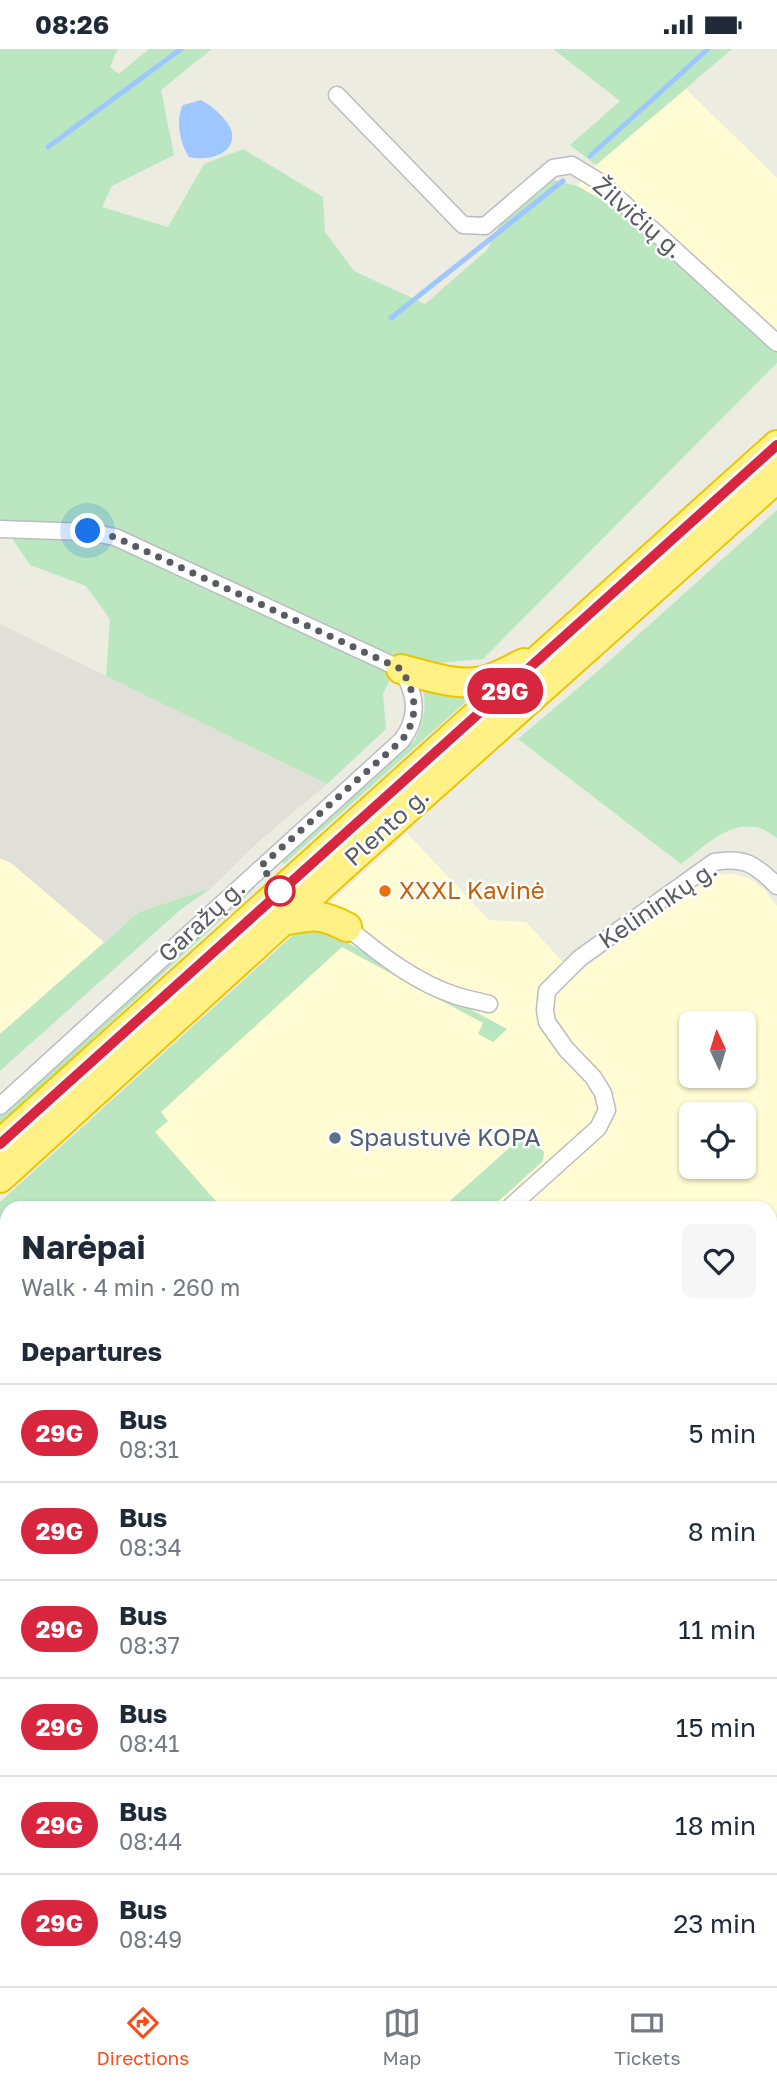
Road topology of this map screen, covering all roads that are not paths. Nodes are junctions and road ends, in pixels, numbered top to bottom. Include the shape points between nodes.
1 (337, 96) dead end
2 (777, 343) edge
3 (777, 446) edge
4 (777, 478) edge
5 (0, 529) edge
6 (551, 650) junction
7 (401, 669) junction
8 (343, 866) junction
9 (777, 886) edge
10 (283, 921) junction
11 (347, 927) junction
12 (489, 1004) dead end
13 (0, 1106) edge
14 (0, 1144) edge
15 (0, 1178) edge
16 (517, 1201) edge

1 - 2 street, Žilvičių g. via 463,225 485,226 552,168 572,165 600,182
3 - 6 highway, Plento g.
4 - 8 highway, Plento g.
5 - 7 street via 88,531 115,537
6 - 7 highway via 478,682
6 - 14 highway, Plento g.
7 - 13 street, Garažų g. via 414,705 412,723 402,740
8 - 10 highway, Plento g.
8 - 11 highway via 339,904
9 - 16 street, Kelininkų g. via 743,861 714,862 580,958 547,991 547,1022 593,1077 607,1110 598,1128
10 - 11 highway via 326,916
10 - 15 highway, Plento g.
11 - 12 street via 428,984

